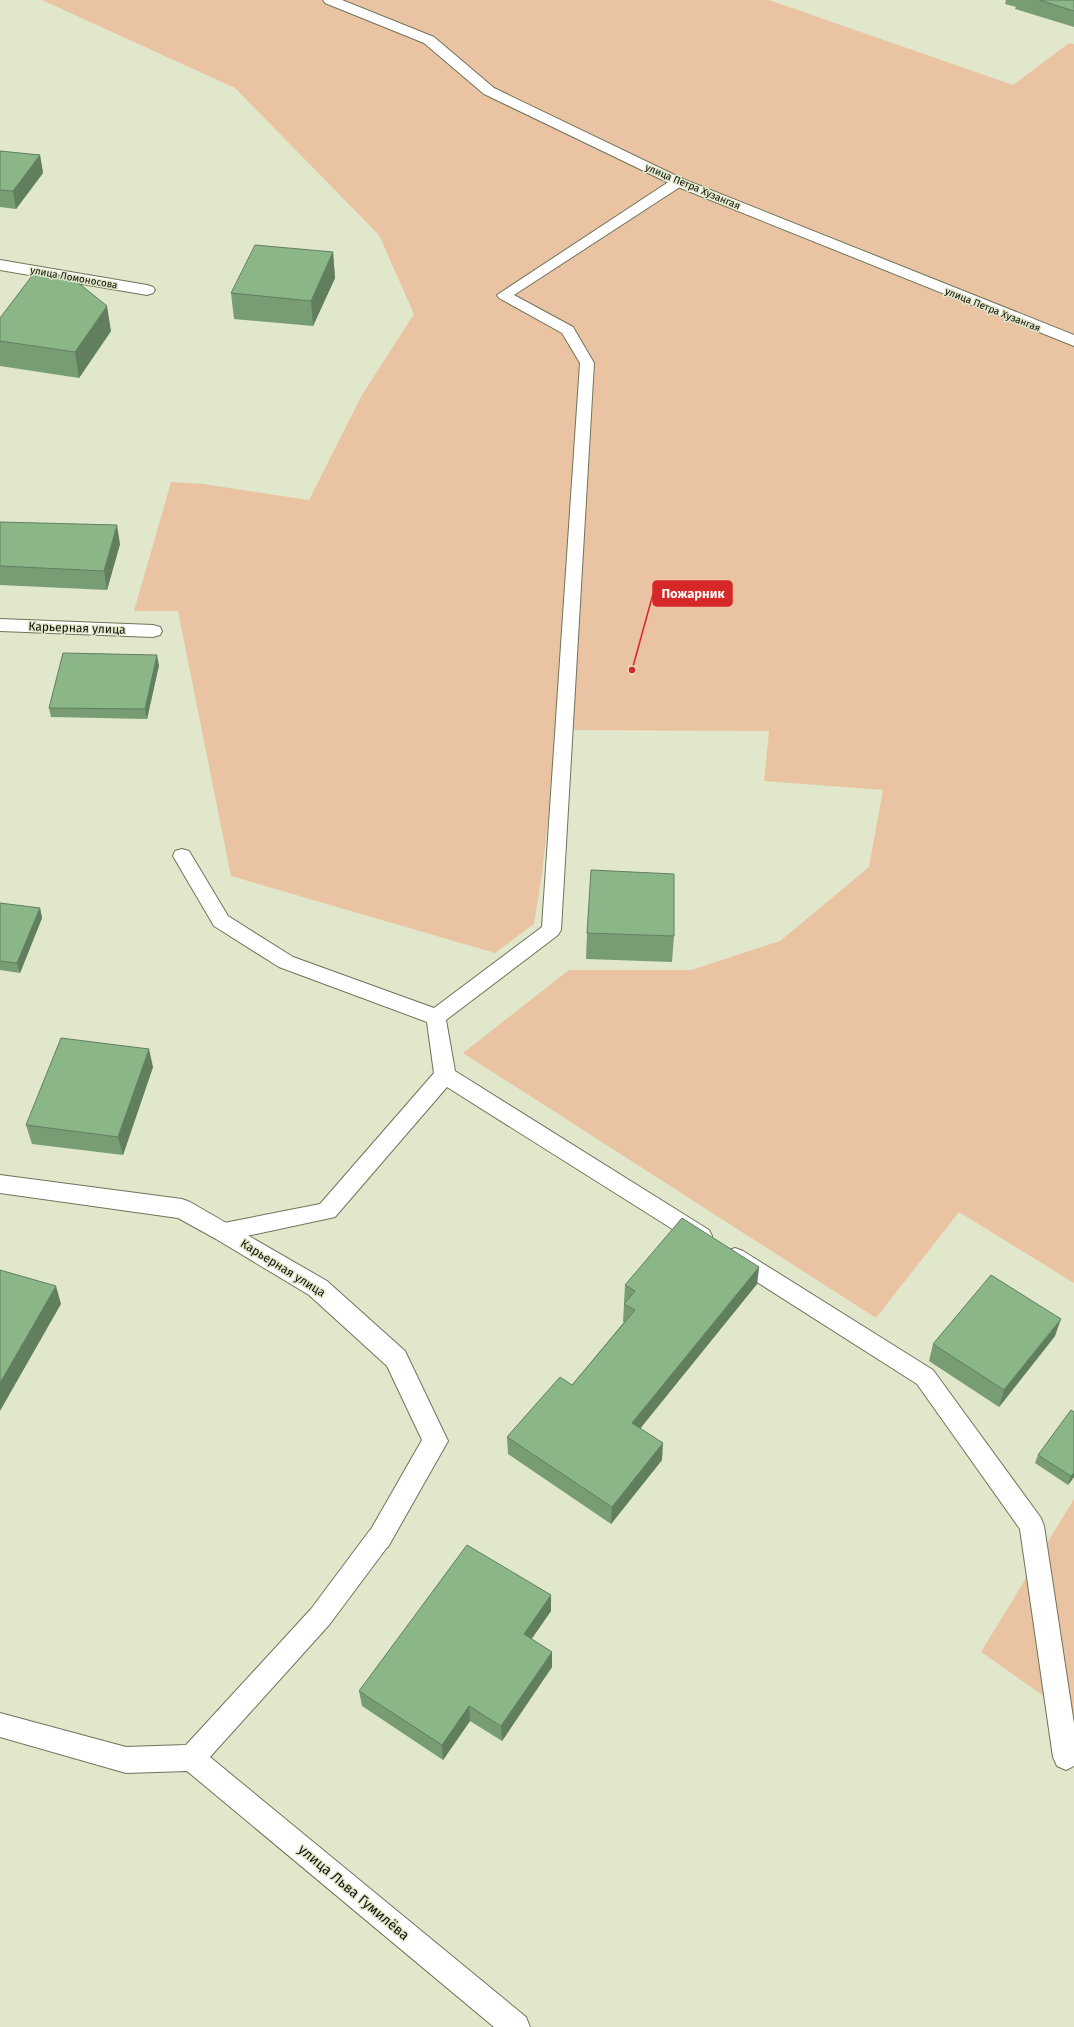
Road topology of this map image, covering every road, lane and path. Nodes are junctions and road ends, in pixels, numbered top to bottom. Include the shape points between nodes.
1 (330, 0) edge
2 (678, 182) junction
3 (0, 265) edge
4 (147, 290) dead end
5 (1074, 341) edge
6 (0, 625) edge
7 (153, 631) dead end
8 (182, 856) dead end
9 (436, 1017) junction
10 (445, 1075) junction
11 (0, 1184) edge
12 (224, 1232) junction
13 (379, 1538) joint
14 (0, 1725) edge
15 (1066, 1757) dead end
16 (192, 1758) junction
17 (516, 2027) edge

1 - 2 street, улица Петра Хузангая via 429,40 489,91
2 - 5 street, улица Петра Хузангая
2 - 9 lane via 504,295 568,330 587,363 551,930
3 - 4 street, улица Ломоносова
6 - 7 street, Карьерная улица
8 - 9 lane via 221,921 279,958
9 - 10 lane
10 - 12 lane via 327,1212
10 - 15 lane via 925,1377 1032,1526
11 - 12 street, Карьерная улица via 182,1209
12 - 13 street, Карьерная улица via 318,1288 396,1359 435,1442
13 - 16 lane via 320,1617
14 - 16 lane via 126,1760
16 - 17 lane, улица Льва Гумилёва

